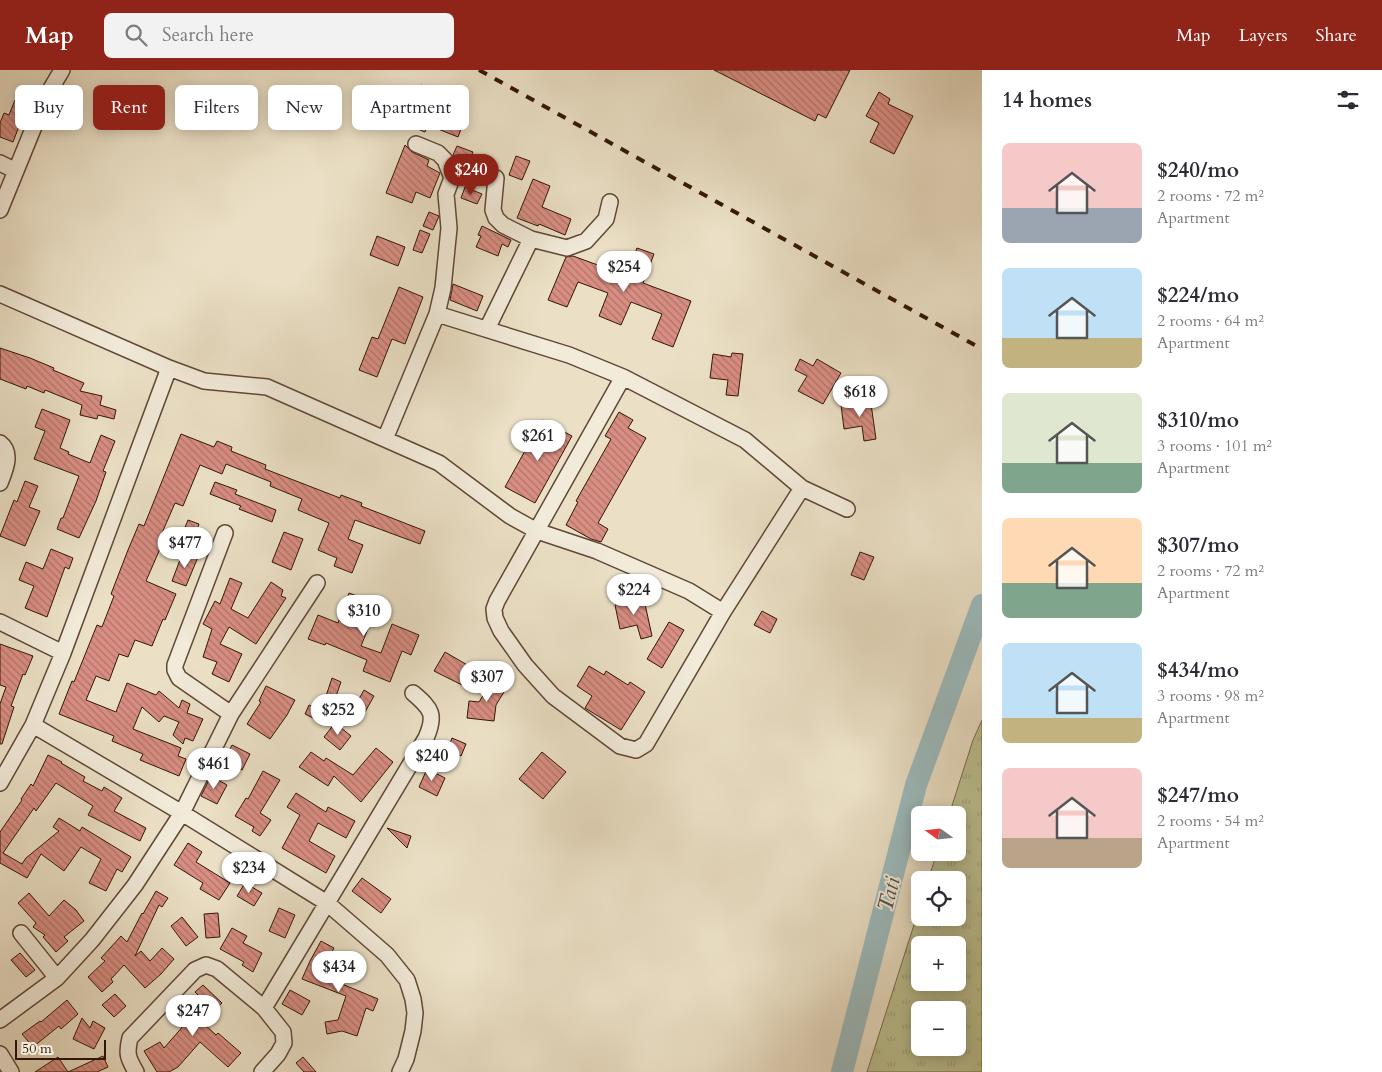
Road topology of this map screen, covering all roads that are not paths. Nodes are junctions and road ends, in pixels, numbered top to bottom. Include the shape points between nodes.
1 (62, 70) edge
2 (416, 144) dead end
3 (0, 163) edge
4 (16, 170) junction
5 (496, 178) dead end
6 (610, 202) dead end
7 (0, 210) edge
8 (531, 239) junction
9 (0, 294) edge
10 (437, 314) junction
11 (487, 329) junction
12 (169, 368) junction
13 (623, 378) junction
14 (385, 439) junction
15 (0, 443) edge
16 (0, 483) edge
17 (802, 488) junction
18 (847, 510) dead end
19 (537, 531) junction
20 (225, 533) dead end
21 (317, 584) dead end
22 (723, 612) junction
23 (0, 622) edge
24 (63, 653) junction
25 (413, 692) dead end
26 (231, 714) junction
27 (33, 725) junction
28 (0, 783) edge
29 (182, 813) junction
30 (327, 903) junction
31 (21, 933) dead end
32 (57, 978) junction
33 (264, 1008) junction
34 (0, 1020) edge
35 (0, 1054) edge
36 (12, 1072) edge
37 (136, 1072) edge
38 (262, 1072) edge
39 (400, 1072) edge

1 - 4 street via 46,97
2 - 10 street via 438,153 445,160 452,178 446,194 449,228
3 - 4 street
4 - 7 street
5 - 8 street via 493,210 496,218
6 - 8 street via 606,219 586,241 567,248
8 - 11 street
9 - 12 street
10 - 11 street
10 - 14 street
11 - 13 street via 569,355
12 - 14 street via 204,381 267,387
12 - 24 street
13 - 17 street via 745,440
13 - 19 street
14 - 19 street via 439,463 510,516
15 - 16 street via 8,453
17 - 18 street
17 - 22 street
19 - 22 street via 597,551 689,591
19 - 22 street via 497,601 495,618 525,665 553,696 620,746 636,750 646,744
20 - 26 street via 174,665 179,678
21 - 26 street
23 - 24 street
24 - 27 street
25 - 30 street via 432,713 432,724
26 - 29 street
27 - 28 street
27 - 29 street
29 - 30 street
29 - 32 street via 135,885
30 - 33 street
30 - 39 street via 387,954 407,980 415,1013 406,1059
31 - 32 street
32 - 34 street
33 - 37 street via 216,969 206,965 194,970 130,1038 127,1051
33 - 38 street via 283,1032 284,1043
35 - 36 street

